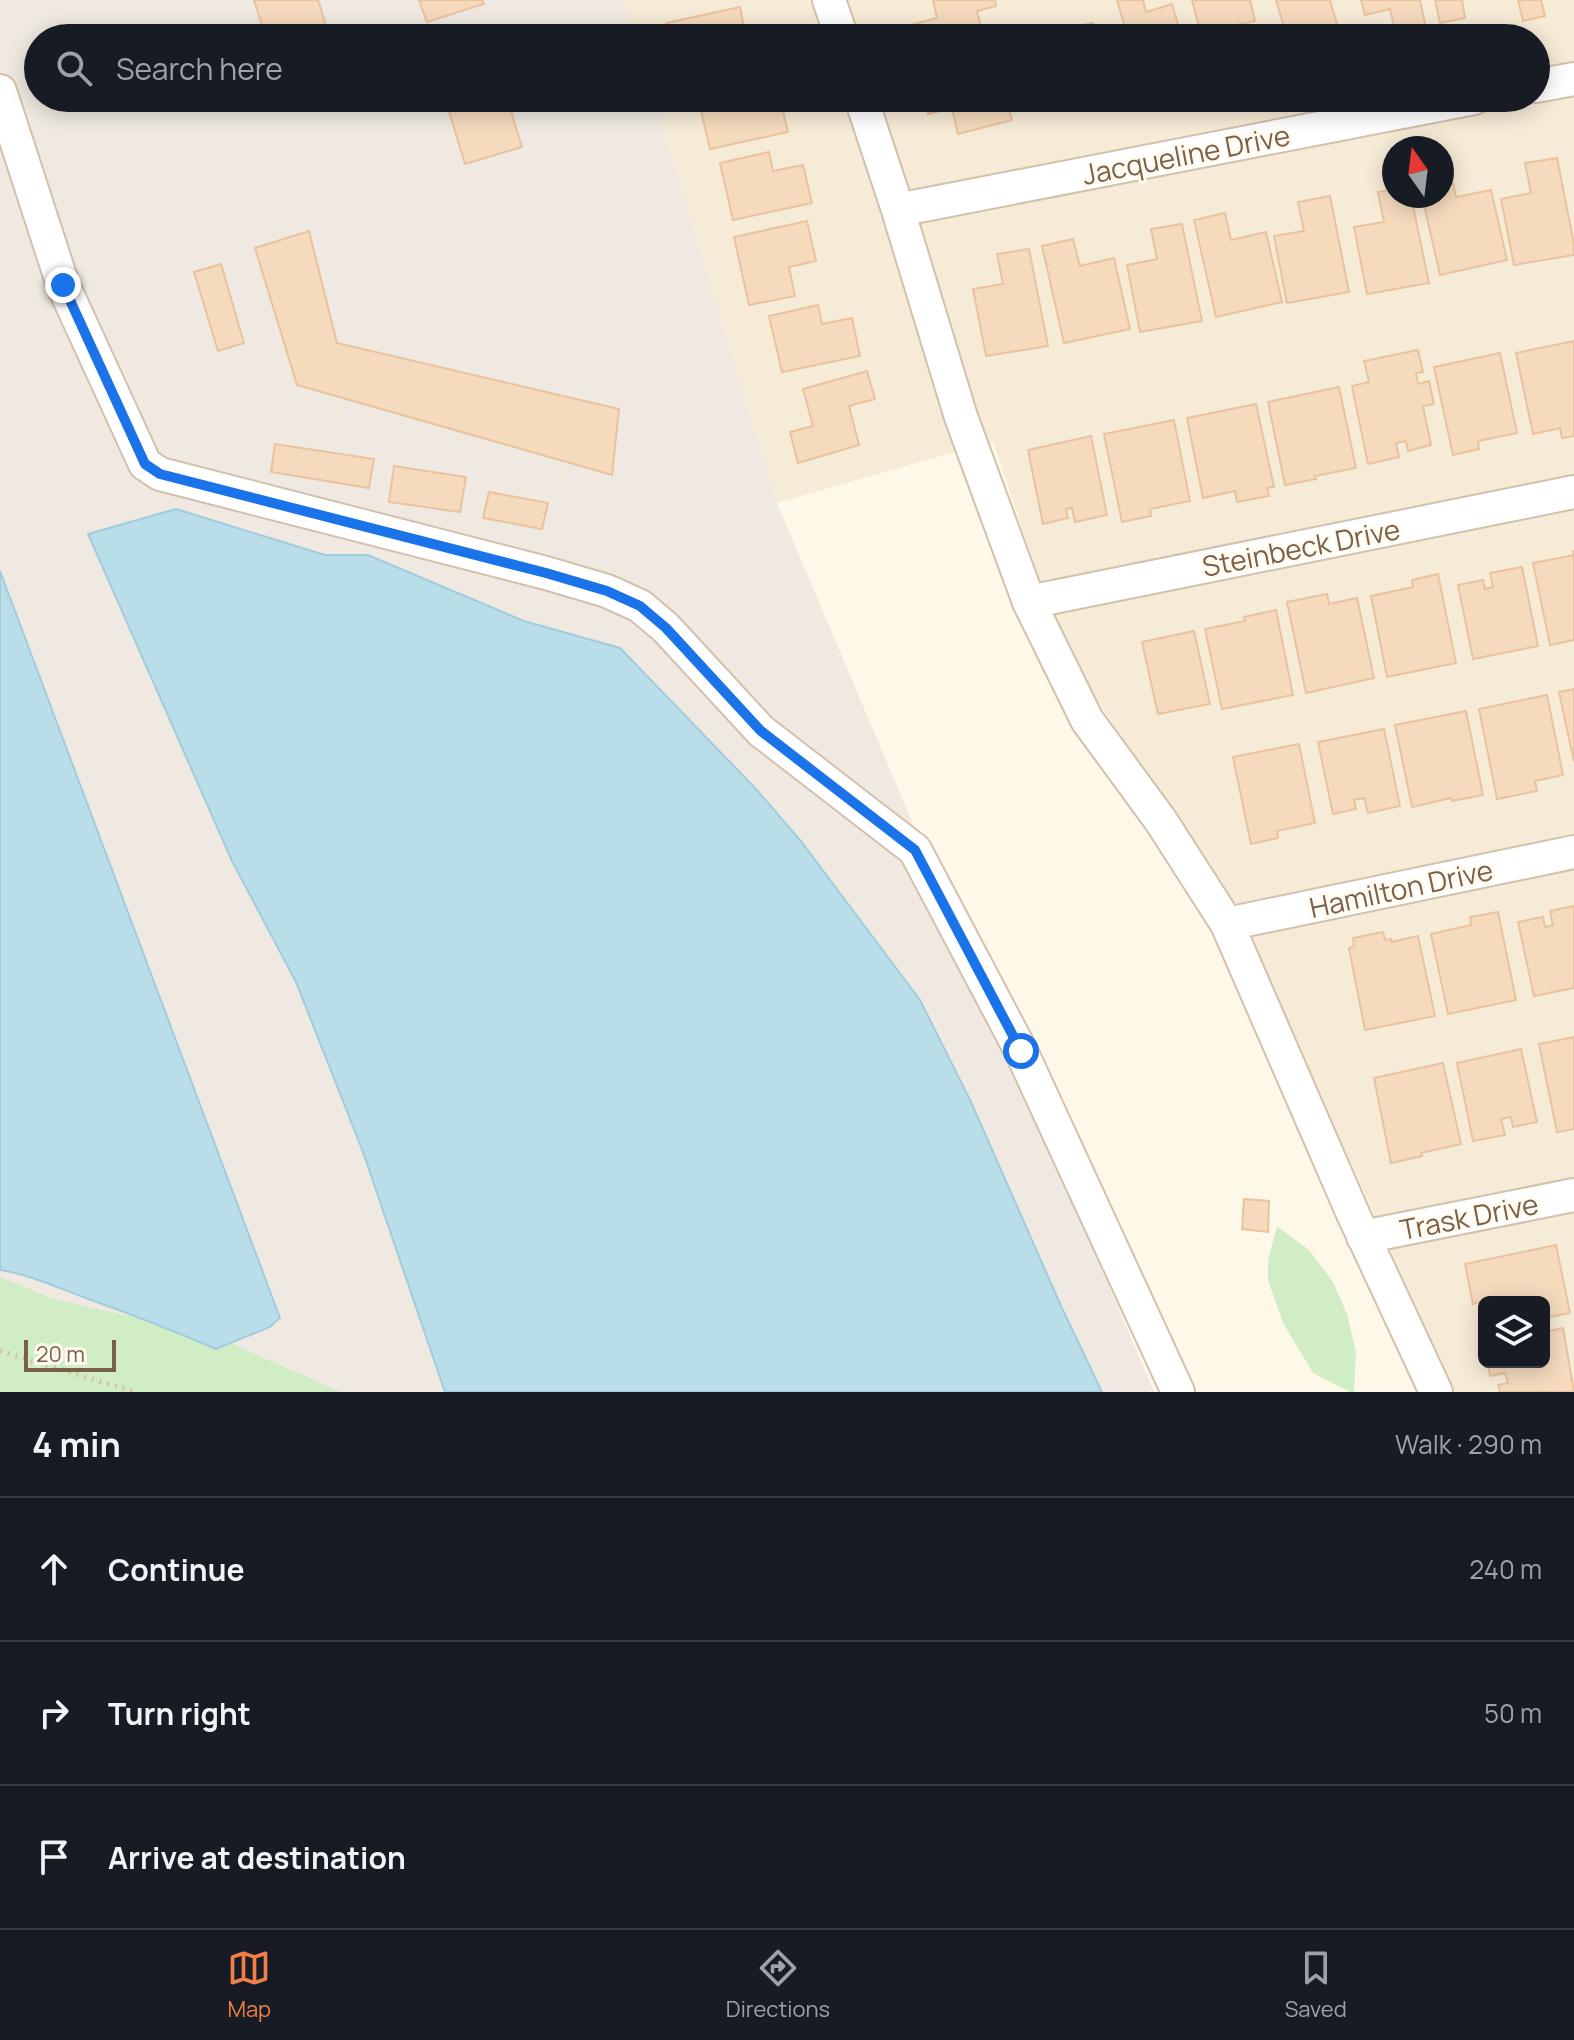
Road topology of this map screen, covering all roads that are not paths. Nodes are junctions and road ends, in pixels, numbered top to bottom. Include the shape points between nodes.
1 (829, 0) edge
2 (837, 24) edge
3 (1574, 79) edge
4 (1550, 83) edge
5 (0, 91) edge
6 (866, 112) edge
7 (1402, 112) edge
8 (10, 157) edge
9 (898, 210) junction
10 (1574, 492) edge
11 (1029, 602) junction
12 (1574, 852) edge
13 (1227, 924) junction
14 (1574, 1195) edge
15 (1363, 1237) junction
16 (1178, 1392) edge
17 (1436, 1392) edge

1 - 2 street
3 - 4 street
5 - 8 street
6 - 9 street
7 - 9 street, Jacqueline Drive
8 - 16 street via 145,464 160,474 546,573 640,606 761,731 915,850 1021,1051
9 - 11 street via 961,417
10 - 11 street, Steinbeck Drive
11 - 13 street via 1087,720
12 - 13 street, Hamilton Drive
13 - 15 street
14 - 15 street, Trask Drive
15 - 17 street

